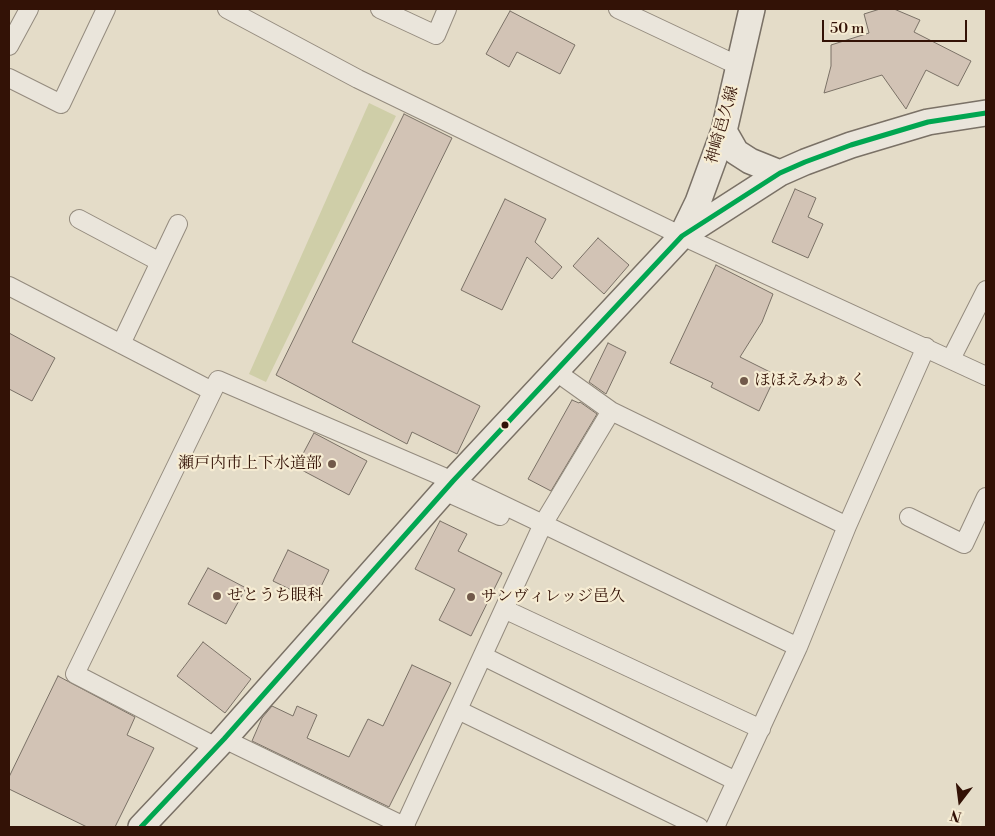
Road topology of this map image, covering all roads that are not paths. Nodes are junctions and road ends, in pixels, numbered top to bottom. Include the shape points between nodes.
1 (29, 9) edge
2 (106, 9) edge
3 (227, 9) edge
4 (380, 9) edge
5 (446, 9) edge
6 (618, 9) edge
7 (752, 9) edge
8 (9, 46) edge
9 (739, 66) junction
10 (9, 78) edge
11 (986, 113) edge
12 (724, 131) junction
13 (780, 173) junction
14 (704, 185) junction
15 (736, 201) junction
16 (79, 219) dead end
17 (178, 224) dead end
18 (682, 236) junction
19 (160, 262) junction
20 (9, 286) edge
21 (986, 290) edge
22 (121, 344) junction
23 (926, 347) junction
24 (951, 359) junction
25 (555, 371) junction
26 (986, 376) edge
27 (212, 391) junction
28 (611, 411) junction
29 (448, 486) junction
30 (986, 497) edge
31 (909, 516) dead end
32 (538, 521) junction
33 (847, 526) junction
34 (504, 608) junction
35 (798, 647) junction
36 (483, 656) junction
37 (458, 710) junction
38 (760, 728) junction
39 (220, 743) junction
40 (736, 781) junction
41 (142, 827) edge
42 (405, 827) edge
43 (699, 827) edge
44 (715, 827) edge

1 - 8 street
2 - 10 street via 61,104
3 - 18 street via 358,79
4 - 5 street via 436,35
6 - 9 street
7 - 9 main road, 神崎邑久線
9 - 12 main road, 神崎邑久線
11 - 13 main road via 928,122 851,145
12 - 13 main road via 736,152
12 - 14 main road, 神崎邑久線
13 - 15 main road
14 - 15 main road via 712,198 723,202
14 - 18 main road, 神崎邑久線
15 - 18 main road
16 - 19 street
17 - 19 street
18 - 23 street
18 - 25 main road
19 - 22 street
20 - 22 street
21 - 24 street
22 - 27 street
23 - 24 street
23 - 33 street
24 - 26 street
25 - 28 street
25 - 29 main road
27 - 29 street via 218,380
27 - 39 street via 74,674
28 - 32 street
28 - 33 street
29 - 32 street via 528,529
29 - 39 main road
30 - 31 street via 964,544
32 - 34 street
32 - 35 street
33 - 35 street
34 - 36 street
34 - 38 street
35 - 38 street
36 - 37 street
36 - 40 street
37 - 42 street
37 - 43 street
38 - 40 street
39 - 41 main road
39 - 42 street
40 - 44 street

